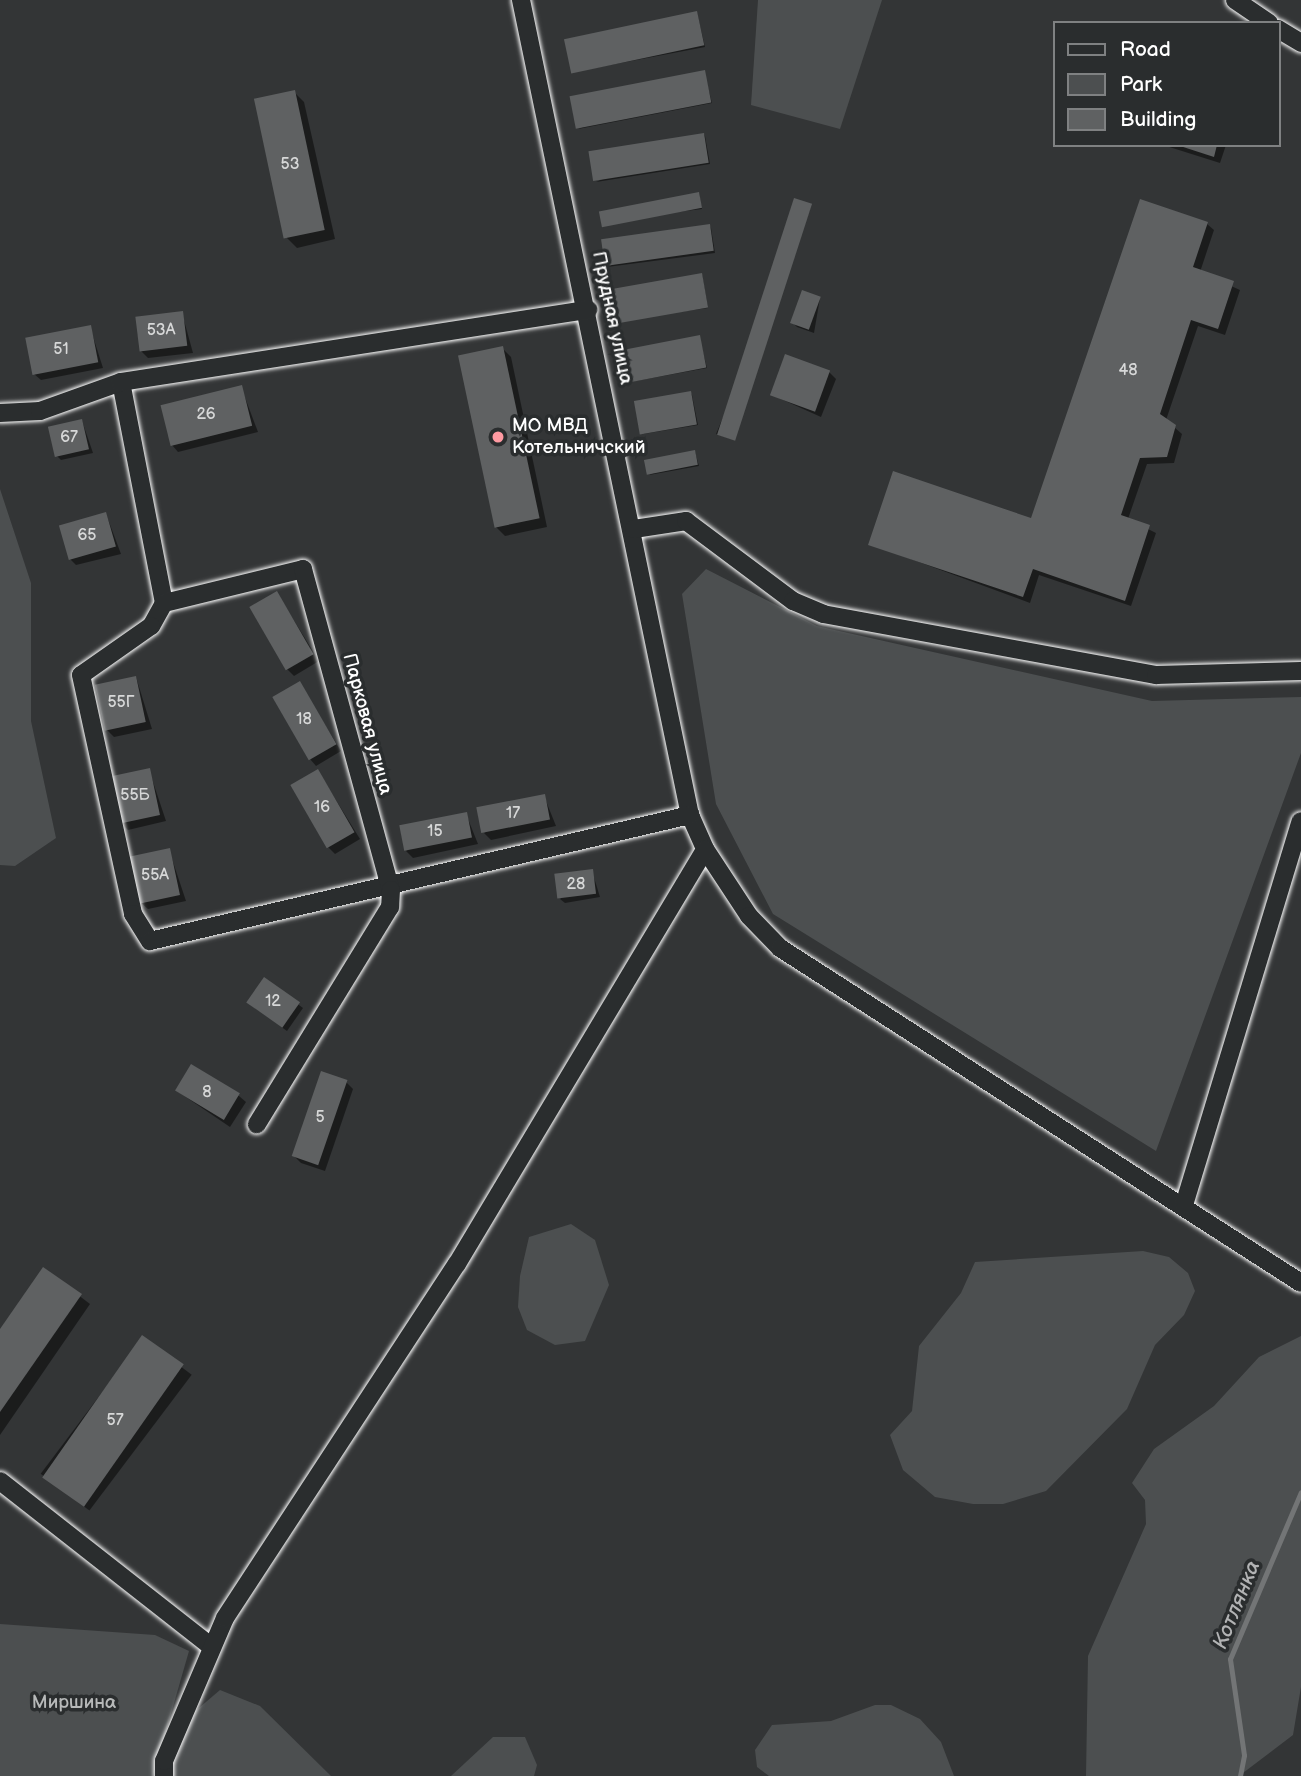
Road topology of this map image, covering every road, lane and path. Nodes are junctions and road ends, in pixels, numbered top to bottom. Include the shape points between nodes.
1 (521, 0) edge
2 (1235, 0) edge
3 (1266, 21) edge
4 (1280, 30) edge
5 (1301, 43) edge
6 (588, 310) junction
7 (121, 382) junction
8 (0, 413) edge
9 (634, 529) junction
10 (164, 603) junction
11 (1301, 671) edge
12 (690, 815) junction
13 (1301, 821) edge
14 (705, 849) junction
15 (391, 890) junction
16 (257, 1124) dead end
17 (1184, 1205) junction
18 (1301, 1283) edge
19 (0, 1481) edge
20 (209, 1645) junction
21 (164, 1776) edge

1 - 6 street, Прудная улица
2 - 3 street
4 - 5 street
6 - 7 street
6 - 9 street, Прудная улица
7 - 8 street via 40,411
7 - 10 street
9 - 11 street via 686,521 793,601 822,614 1156,675
9 - 12 street, Прудная улица
10 - 15 street, Парковая улица via 303,569
10 - 15 street via 151,626 81,674 134,914 150,941
12 - 14 street, Прудная улица
12 - 15 street
13 - 17 street
14 - 17 street, Прудная улица via 749,916 780,948
14 - 20 street via 457,1264 303,1491
15 - 16 street via 390,907
17 - 18 street, Прудная улица
19 - 20 street
20 - 21 street

